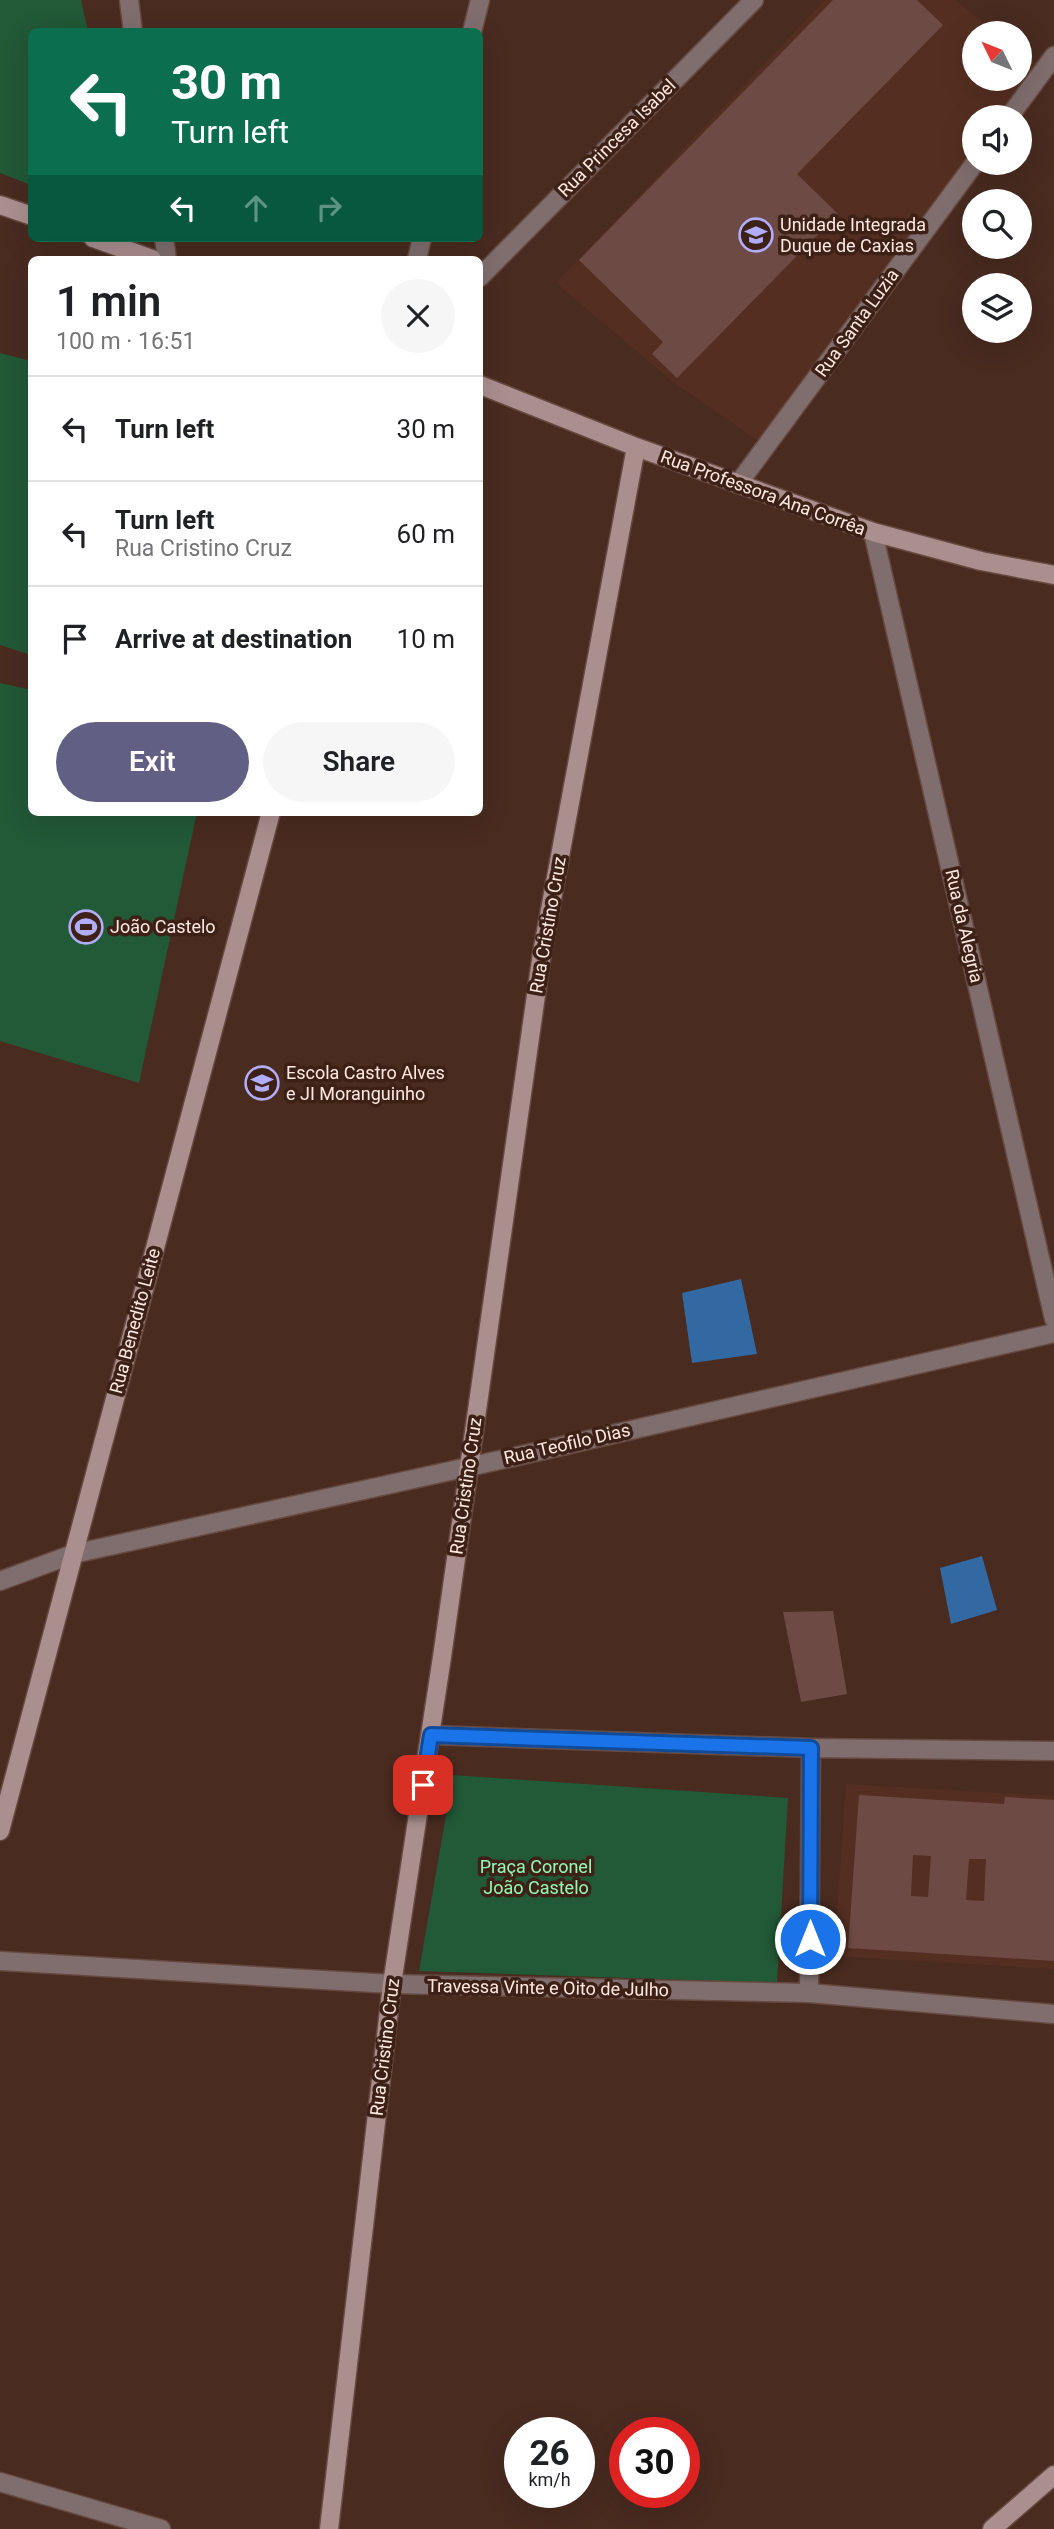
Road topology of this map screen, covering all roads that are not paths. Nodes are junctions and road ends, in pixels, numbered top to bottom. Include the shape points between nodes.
1 (129, 0) edge
2 (480, 0) edge
3 (754, 0) edge
4 (132, 28) edge
5 (473, 28) edge
6 (1054, 56) edge
7 (1018, 105) edge
8 (966, 175) edge
9 (0, 205) edge
10 (28, 215) edge
11 (104, 242) edge
12 (144, 256) edge
13 (483, 273) edge
14 (483, 386) edge
15 (636, 447) junction
16 (738, 484) junction
17 (873, 532) junction
18 (1054, 575) edge
19 (270, 816) edge
20 (1054, 1319) edge
21 (1054, 1333) edge
22 (469, 1465) junction
23 (73, 1554) junction
24 (0, 1581) edge
25 (431, 1735) junction
26 (811, 1748) junction
27 (1054, 1751) edge
28 (0, 1831) edge
29 (0, 1961) edge
30 (392, 1984) junction
31 (809, 1993) junction
32 (1054, 2014) edge
33 (1054, 2475) edge
34 (0, 2482) edge
35 (161, 2529) edge
36 (329, 2529) edge
37 (992, 2529) edge

1 - 4 street
2 - 5 street
3 - 13 street, Rua Princesa Isabel
6 - 7 street
8 - 16 street, Rua Santa Luzia
9 - 10 street
11 - 12 street
14 - 15 street, Rua Professora Ana Corrêa
15 - 16 street, Rua Professora Ana Corrêa
15 - 22 street, Rua Cristino Cruz via 542,953
16 - 17 street, Rua Professora Ana Corrêa
17 - 18 street, Rua Professora Ana Corrêa
17 - 20 street, Rua da Alegria
19 - 23 street, Rua Benedito Leite
21 - 22 street, Rua Teofilo Dias
22 - 23 street, Rua Teofilo Dias
22 - 25 street, Rua Cristino Cruz
23 - 24 street, Rua Teofilo Dias
23 - 28 street, Rua Benedito Leite
25 - 26 street
25 - 30 street, Rua Cristino Cruz
26 - 27 street
26 - 31 street
29 - 30 street, Travessa Vinte e Oito de Julho
30 - 31 street, Travessa Vinte e Oito de Julho
30 - 36 street, Rua Cristino Cruz
31 - 32 street, Travessa Vinte e Oito de Julho
33 - 37 street
34 - 35 street

